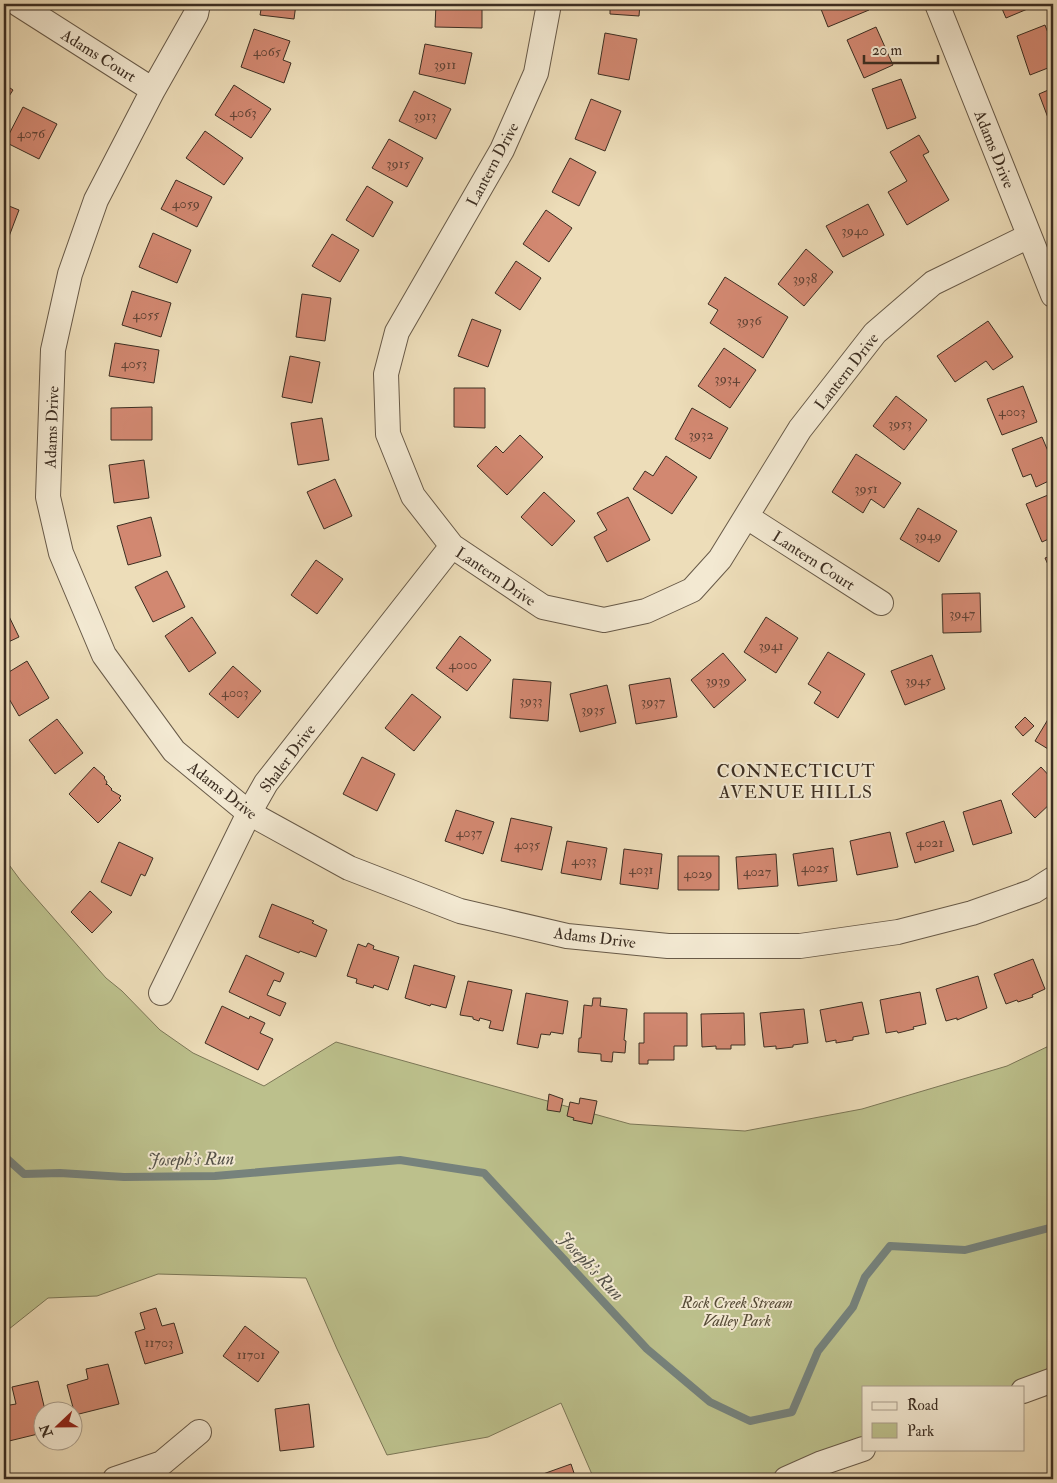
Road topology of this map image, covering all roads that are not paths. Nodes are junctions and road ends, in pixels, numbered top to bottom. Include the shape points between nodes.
1 (18, 4) edge
2 (198, 4) edge
3 (549, 4) edge
4 (937, 4) edge
5 (153, 90) junction
6 (1029, 236) junction
7 (1053, 295) edge
8 (747, 517) junction
9 (452, 546) junction
10 (881, 603) dead end
11 (249, 813) junction
12 (1053, 880) edge
13 (161, 993) dead end
14 (1053, 1380) edge
15 (1024, 1391) edge
16 (199, 1432) dead end
17 (862, 1449) edge
18 (115, 1479) edge
19 (786, 1479) edge

1 - 5 street, Adams Court
2 - 5 street, Adams Drive via 196,14
3 - 9 street, Lantern Drive via 536,73 502,150 398,332 386,374 388,434 413,496
4 - 6 street, Adams Drive
5 - 11 street, Adams Drive via 96,200 70,274 53,350 48,497 61,553 104,655 174,751
6 - 7 street, Adams Drive
6 - 8 street, Lantern Drive via 933,283 875,333 800,429
8 - 9 street, Lantern Drive via 720,559 692,590 646,610 604,620 543,608
8 - 10 street, Lantern Court
9 - 11 street, Shaler Drive via 266,783
11 - 12 street, Adams Drive via 349,868 460,911 567,936 668,946 800,946 898,932 972,913 1034,891
11 - 13 street, Shaler Drive
14 - 15 street
16 - 18 street via 162,1463
17 - 19 street

